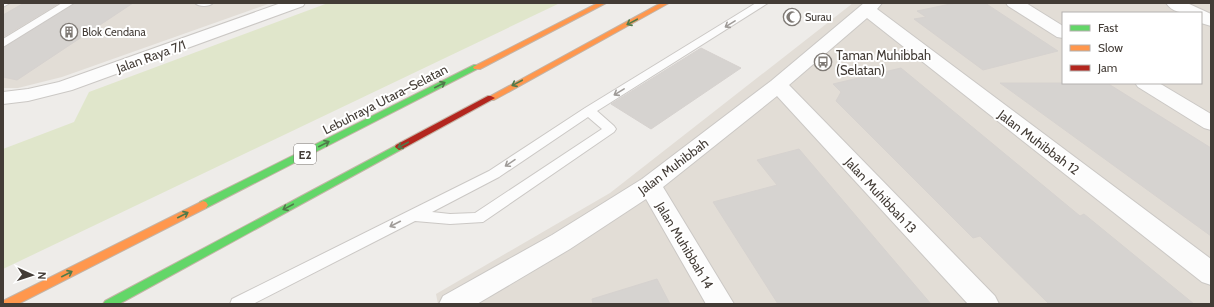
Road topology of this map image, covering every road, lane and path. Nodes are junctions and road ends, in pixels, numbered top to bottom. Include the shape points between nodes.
1 (70, 3) edge
2 (200, 3) edge
3 (208, 3) edge
4 (297, 3) edge
5 (603, 3) edge
6 (666, 3) edge
7 (763, 3) edge
8 (1014, 3) edge
9 (1174, 3) edge
10 (870, 7) edge
11 (1192, 12) edge
12 (1202, 16) edge
13 (1211, 21) edge
14 (1062, 32) edge
15 (3, 44) edge
16 (1147, 84) edge
17 (778, 85) junction
18 (3, 98) edge
19 (589, 111) junction
20 (1211, 123) edge
21 (650, 185) junction
22 (413, 214) junction
23 (1211, 274) edge
24 (461, 302) edge
25 (7, 304) edge
26 (109, 304) edge
27 (238, 304) edge
28 (720, 304) edge
29 (985, 304) edge

1 - 15 lane
2 - 3 lane
4 - 18 street, Jalan Raya 7/1 via 65,86
25 -> 5 highway, Lebuhraya Utara–Selatan / E2
6 -> 26 highway
7 -> 19 lane
8 - 14 street
9 - 11 street
10 - 17 street, Jalan Muhibbah
10 - 23 street, Jalan Muhibbah 12
12 - 13 street
16 - 20 street
17 - 21 street, Jalan Muhibbah
17 - 29 street, Jalan Muhibbah 13
19 -> 22 lane via 494,174
19 - 22 lane via 610,128 478,218 450,220
21 - 24 street, Jalan Muhibbah via 562,242
21 - 28 street, Jalan Muhibbah 14
22 -> 27 lane

